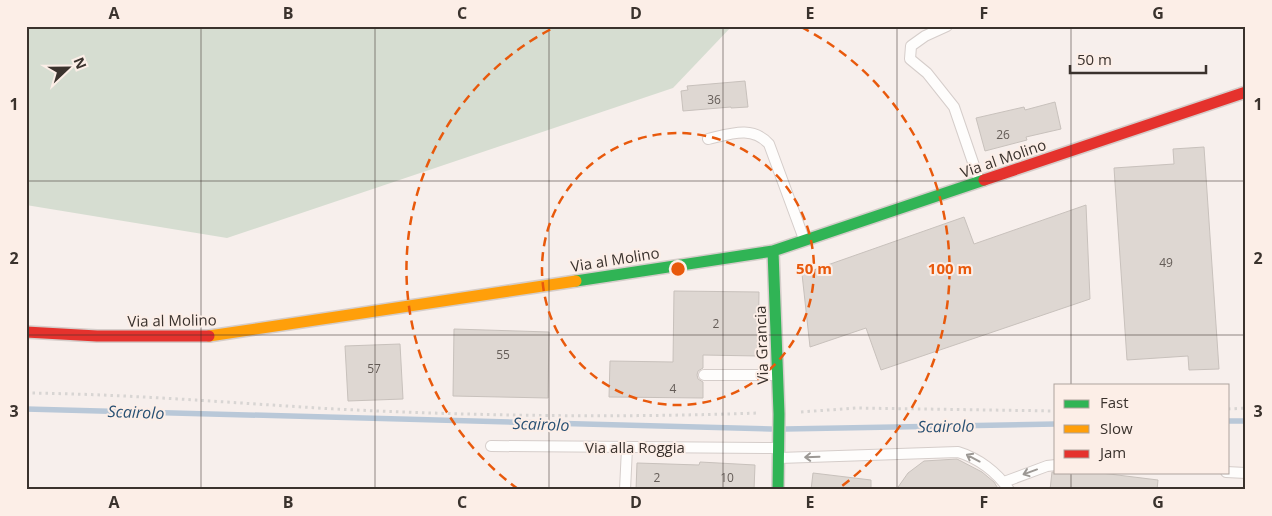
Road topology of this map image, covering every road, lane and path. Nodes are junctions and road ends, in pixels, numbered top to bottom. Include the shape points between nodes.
1 (947, 26) edge
2 (1246, 92) edge
3 (708, 139) dead end
4 (979, 181) junction
5 (805, 240) junction
6 (773, 251) junction
7 (26, 332) edge
8 (704, 375) dead end
9 (778, 375) junction
10 (26, 393) edge
11 (1246, 408) edge
12 (1230, 409) edge
13 (1054, 411) edge
14 (779, 414) junction
15 (491, 446) dead end
16 (627, 448) junction
17 (779, 448) junction
18 (1054, 465) edge
19 (1230, 472) edge
20 (1246, 473) edge
21 (1006, 486) edge
22 (625, 490) edge
23 (778, 490) edge

1 - 4 lane via 911,46 910,59 928,73 954,107
2 - 4 street, Via al Molino
3 - 5 lane via 740,132 762,137 770,144
4 - 5 street, Via al Molino
5 - 6 street, Via al Molino
6 - 7 street, Via al Molino via 205,337
6 - 9 street, Via Grancia
8 - 9 lane
9 - 14 street, Via Grancia
10 - 14 path via 494,414
11 - 12 path
13 - 14 path via 856,408
14 - 17 street, Via Grancia
15 - 16 lane, Via alla Roggia
16 - 17 lane, Via alla Roggia
16 - 22 lane
21 -> 17 lane, Via alla Roggia via 973,457 958,452
17 - 23 street, Via Grancia
18 -> 21 lane
19 - 20 lane

